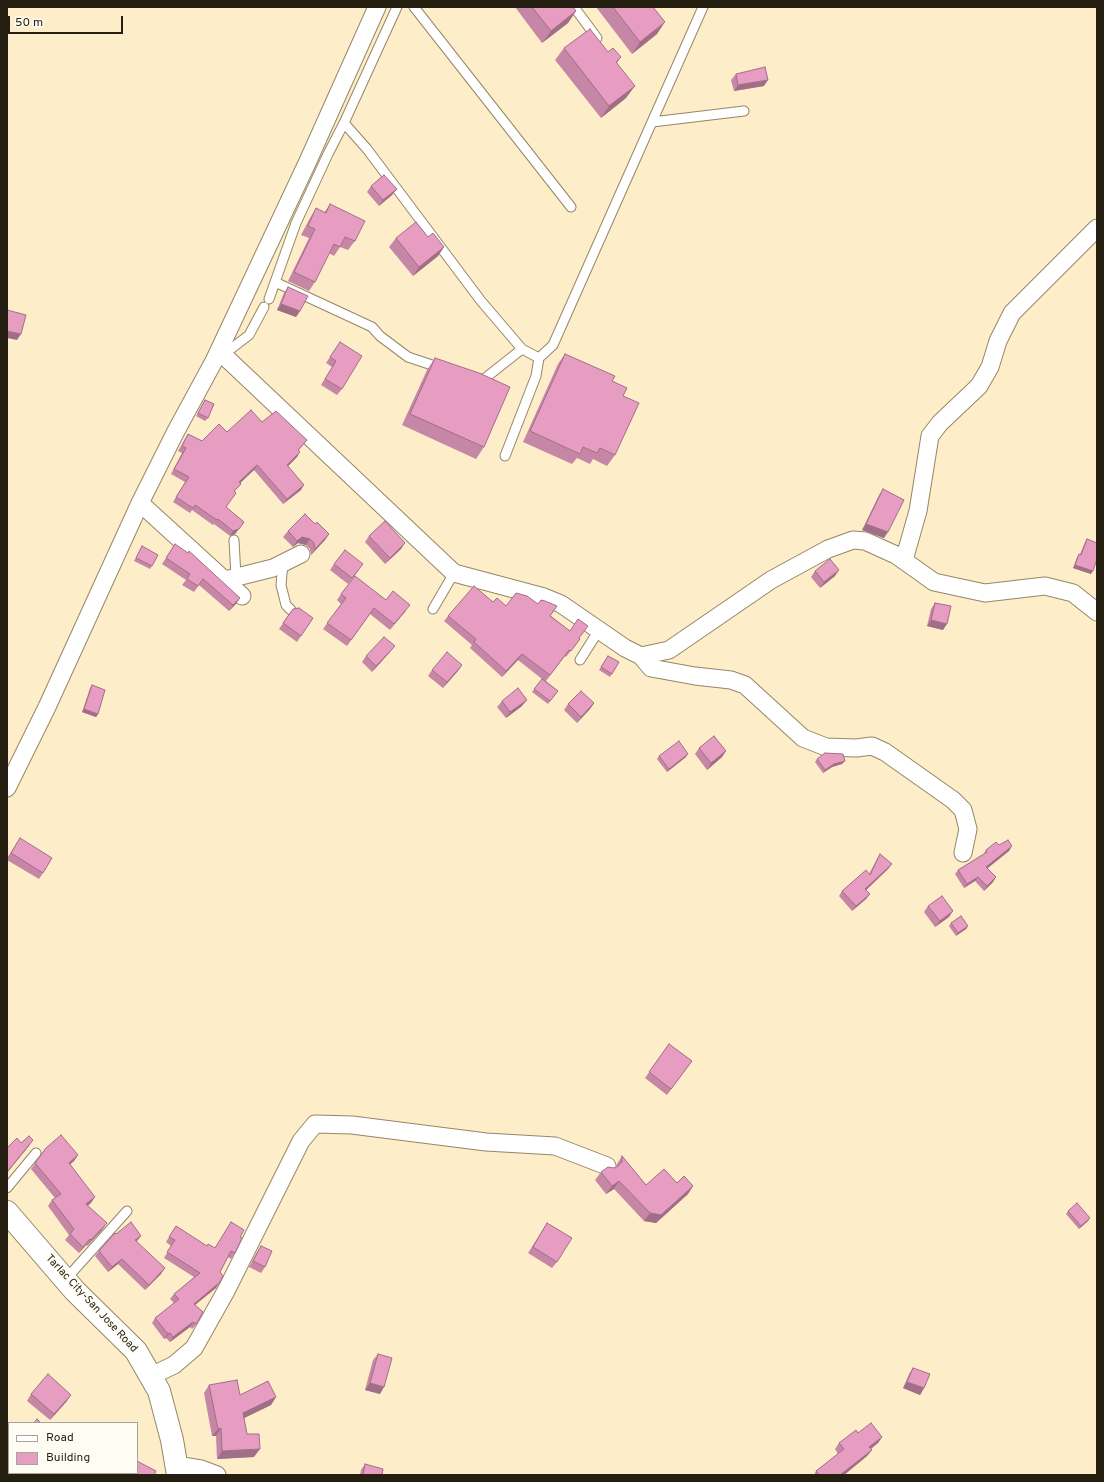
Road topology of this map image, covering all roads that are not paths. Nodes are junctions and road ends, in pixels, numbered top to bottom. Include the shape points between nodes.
1 (377, 7) edge
2 (397, 7) edge
3 (414, 7) edge
4 (574, 7) edge
5 (703, 7) edge
6 (601, 44) edge
7 (744, 111) dead end
8 (652, 122) junction
9 (344, 123) junction
10 (571, 207) dead end
11 (1097, 228) edge
12 (275, 282) junction
13 (522, 349) junction
14 (221, 353) junction
15 (539, 358) junction
16 (452, 372) edge
17 (465, 377) edge
18 (505, 456) dead end
19 (140, 503) junction
20 (234, 540) dead end
21 (300, 554) dead end
22 (904, 560) junction
23 (283, 563) junction
24 (454, 573) junction
25 (230, 578) junction
26 (242, 596) dead end
27 (433, 609) dead end
28 (291, 610) edge
29 (1097, 612) edge
30 (599, 630) junction
31 (641, 656) junction
32 (580, 660) dead end
33 (7, 788) edge
34 (963, 853) dead end
35 (36, 1153) dead end
36 (607, 1166) edge
37 (7, 1188) edge
38 (127, 1211) dead end
39 (7, 1212) edge
40 (66, 1279) junction
41 (150, 1376) junction
42 (177, 1470) edge
43 (217, 1475) edge

1 - 14 street
2 - 9 lane
3 - 10 lane
4 - 6 lane
5 - 8 lane
7 - 8 lane
8 - 15 lane via 553,345
9 - 12 lane via 296,223
9 - 13 lane via 367,149 481,301
11 - 22 street via 1012,313 998,341 990,367 979,386 930,436 918,511
12 - 14 lane via 267,303 249,334
12 - 16 lane via 372,327 408,357
13 - 15 lane
13 - 17 lane via 484,379
14 - 19 street via 176,431
14 - 24 street
15 - 18 lane via 536,376
19 - 25 street
19 - 33 street
20 - 25 lane
21 - 23 street
22 - 29 street via 934,582 985,593 1045,586 1073,593
22 - 31 street via 865,541 853,540 828,549 771,580 669,650
23 - 25 street via 273,568
23 - 28 lane via 281,584 286,605
24 - 27 lane
24 - 30 street via 544,597 561,604
25 - 26 street
30 - 31 street
30 - 32 lane
31 - 34 street via 652,668 731,680 745,685 803,738 820,745 856,748 872,746 885,752 964,810 968,829
35 - 37 lane
36 - 41 street via 555,1146 486,1142 352,1125 315,1124 301,1141 194,1348 174,1365
38 - 40 lane
39 - 40 main road, Tarlac City-San Jose Road
40 - 41 main road, Tarlac City-San Jose Road via 136,1351
41 - 42 main road, Tarlac City-San Jose Road via 159,1391
42 - 43 street via 202,1469

